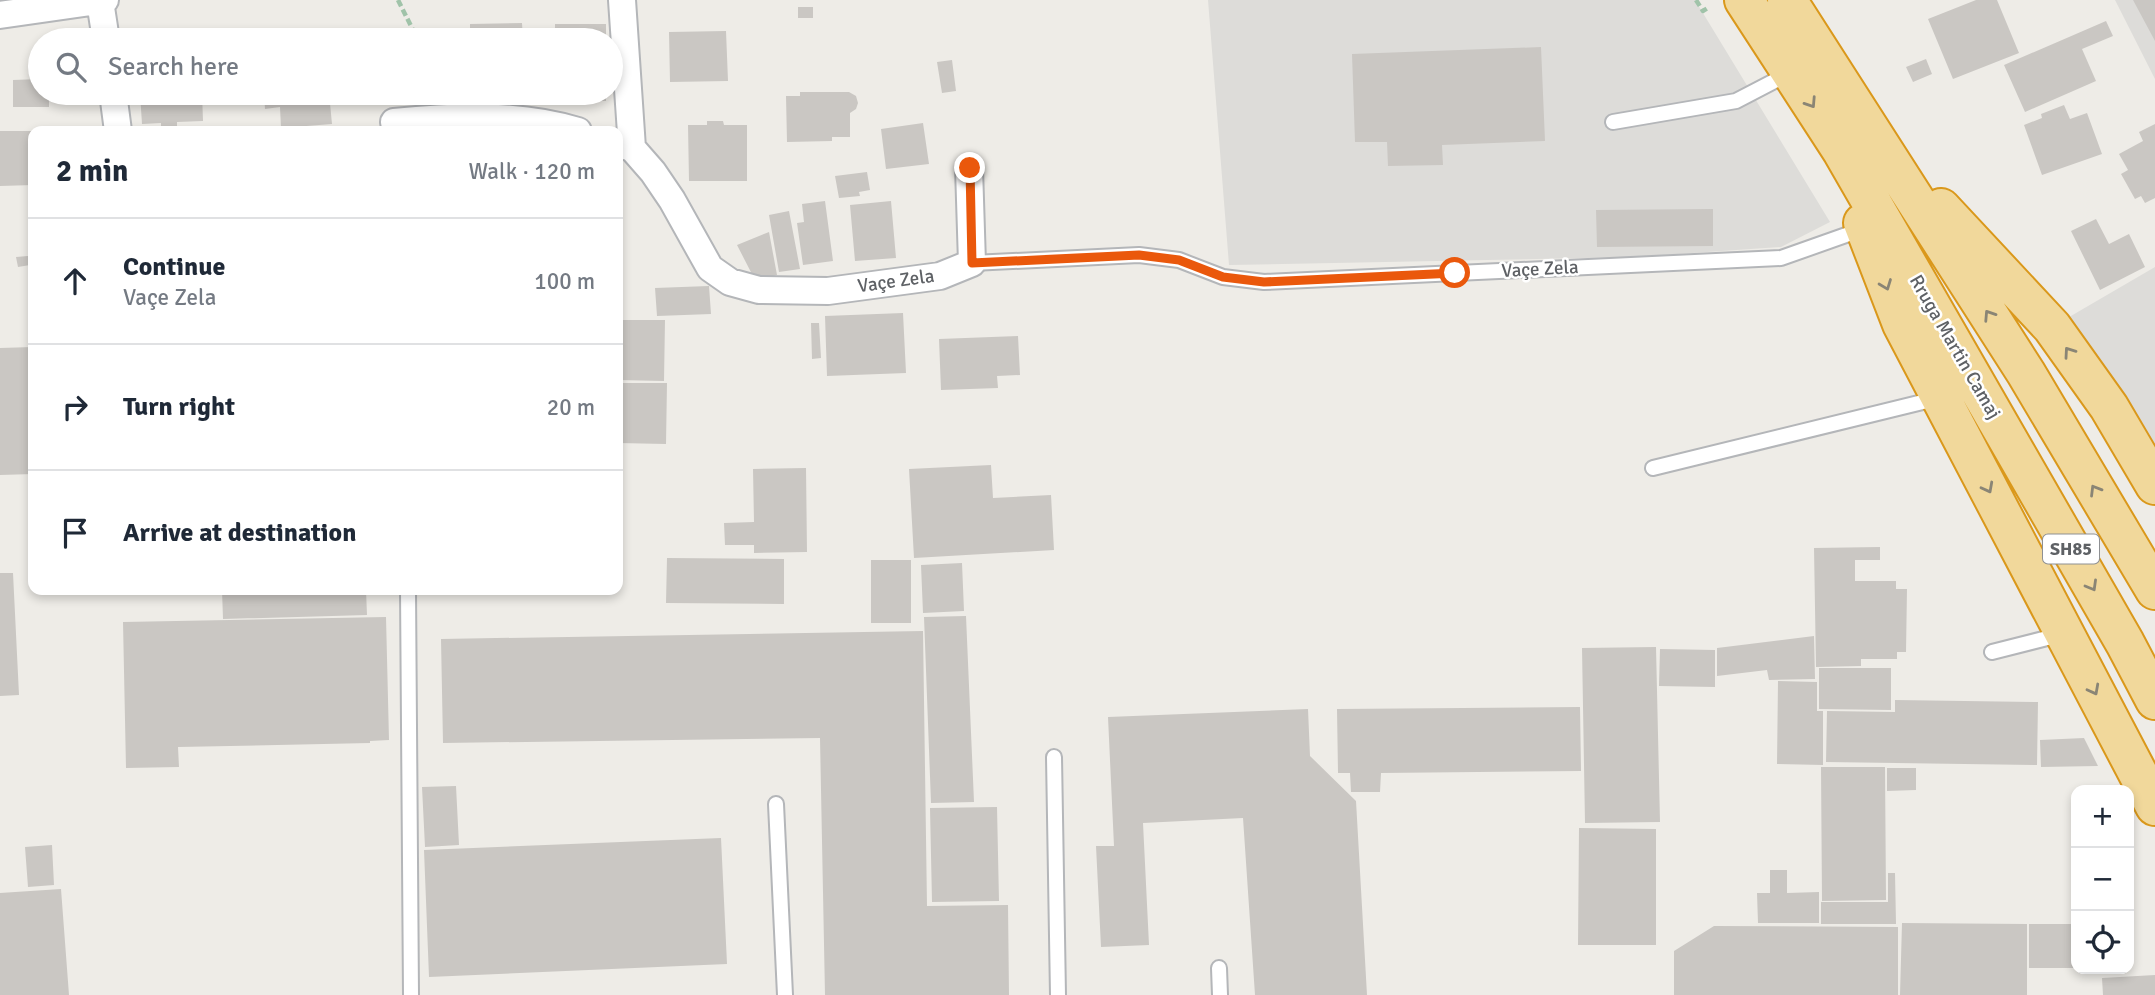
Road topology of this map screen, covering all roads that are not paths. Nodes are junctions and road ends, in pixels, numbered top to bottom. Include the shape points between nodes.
1 (103, 0) edge
2 (622, 0) edge
3 (1744, 0) edge
4 (1787, 0) edge
5 (0, 15) edge
6 (105, 28) edge
7 (623, 28) edge
8 (623, 49) edge
9 (1791, 72) junction
10 (115, 105) edge
11 (394, 122) dead end
12 (1613, 122) dead end
13 (117, 126) edge
14 (552, 126) edge
15 (1856, 141) junction
16 (625, 146) edge
17 (970, 168) dead end
18 (1864, 229) junction
19 (972, 263) junction
20 (1941, 398) junction
21 (1653, 468) dead end
22 (2155, 485) edge
23 (2155, 590) edge
24 (408, 595) edge
25 (2065, 633) junction
26 (1992, 652) dead end
27 (2155, 700) edge
28 (1054, 757) dead end
29 (776, 804) dead end
30 (2155, 806) edge
31 (1219, 968) dead end
32 (411, 995) edge
33 (785, 995) edge
34 (1058, 995) edge
35 (1220, 995) edge

1 - 5 street
1 - 6 street
2 - 7 street
3 - 9 highway, Rruga Martin Camaj / SH85
4 - 15 highway, Rruga Martin Camaj / SH85
8 - 16 street
9 - 12 lane via 1736,101
9 -> 15 highway, Rruga Martin Camaj / SH85
10 - 13 street
11 - 14 street via 490,118
15 - 18 highway
22 -> 15 highway via 2109,407 2052,327
23 -> 15 highway, Rruga Martin Camaj / SH85 via 2026,373
15 -> 27 highway, Rruga Martin Camaj / SH85 via 1985,400
16 - 19 street, Vaçe Zela via 672,200 710,268 730,282 759,290 828,291 940,276
17 - 19 street
18 - 19 lane, Vaçe Zela via 1781,258 1278,281 1223,277 1179,260 1139,255
18 -> 20 highway via 1902,324
20 - 21 lane
20 -> 25 highway
24 - 32 lane
25 - 26 lane
25 -> 30 highway
28 - 34 lane
29 - 33 lane
31 - 35 lane

